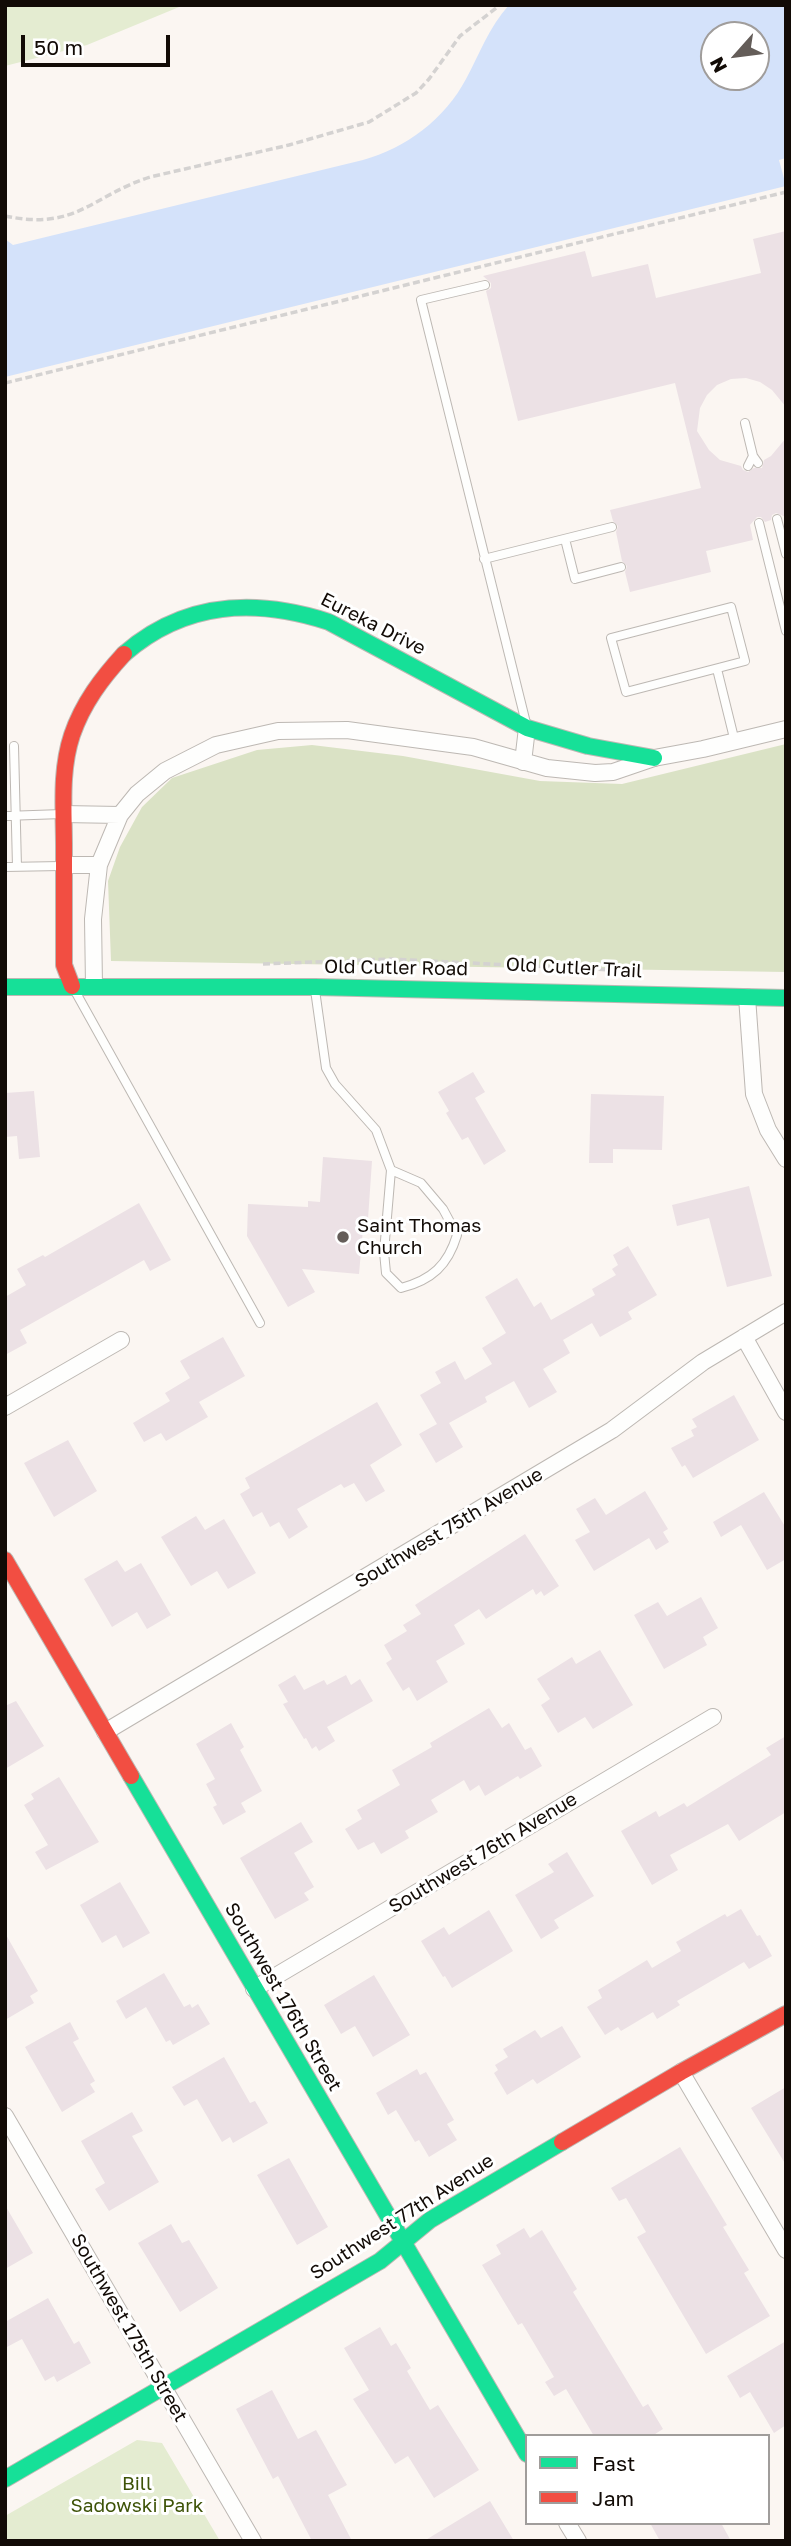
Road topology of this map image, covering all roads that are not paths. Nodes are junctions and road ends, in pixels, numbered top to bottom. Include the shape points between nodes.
1 (485, 285) dead end
2 (745, 424) dead end
3 (748, 466) dead end
4 (777, 519) dead end
5 (759, 523) dead end
6 (612, 527) dead end
7 (565, 539) junction
8 (786, 554) edge
9 (484, 559) junction
10 (621, 566) dead end
11 (786, 631) edge
12 (717, 669) junction
13 (527, 728) junction
14 (786, 730) edge
15 (735, 742) junction
16 (14, 746) dead end
17 (654, 758) junction
18 (523, 762) junction
19 (64, 814) junction
20 (120, 815) junction
21 (5, 816) edge
22 (16, 816) junction
23 (99, 865) junction
24 (64, 866) junction
25 (5, 867) edge
26 (16, 867) junction
27 (94, 985) junction
28 (72, 986) junction
29 (5, 987) edge
30 (315, 987) junction
31 (747, 997) junction
32 (786, 998) edge
33 (786, 1159) edge
34 (391, 1170) junction
35 (786, 1312) edge
36 (260, 1323) dead end
37 (744, 1337) junction
38 (121, 1340) dead end
39 (5, 1407) edge
40 (786, 1412) edge
41 (5, 1560) edge
42 (713, 1717) dead end
43 (105, 1732) junction
44 (254, 1989) junction
45 (786, 2014) edge
46 (681, 2072) junction
47 (5, 2116) edge
48 (402, 2243) junction
49 (786, 2250) edge
50 (162, 2386) junction
51 (525, 2451) edge
52 (5, 2479) edge
53 (569, 2525) edge
54 (253, 2541) edge
55 (578, 2541) edge

1 - 9 lane via 421,300
2 - 3 lane via 755,460
4 - 8 lane
5 - 11 lane
6 - 7 lane
7 - 9 lane
7 - 10 lane via 575,579
9 - 13 lane
12 - 12 lane via 745,662 731,607 611,638 626,692
12 - 15 lane
13 - 17 street, Eureka Drive
13 - 18 street
13 - 19 street, Eureka Drive via 311,614 269,606 211,609 149,635 120,658 97,685 70,740
14 - 15 street, Eureka Drive
15 - 17 street, Eureka Drive
16 - 22 lane
17 - 18 street, Eureka Drive via 595,773
18 - 20 street, Eureka Drive via 473,747 347,730 278,731 233,740 181,761 137,794
19 - 20 street
19 - 22 lane
19 - 24 street, Eureka Drive
20 - 23 street, Eureka Drive
21 - 22 lane
22 - 26 lane
23 - 24 street
23 - 27 street, Eureka Drive via 93,919
24 - 26 lane
24 - 28 street, Eureka Drive via 64,965
25 - 26 lane
27 - 28 street, Old Cutler Road
27 - 30 street, Old Cutler Road
28 - 29 street, Old Cutler Road
28 - 36 lane
30 - 31 street, Old Cutler Road
30 - 34 lane via 326,1068 376,1130
31 - 32 street, Old Cutler Road
31 - 33 street via 754,1094
34 - 34 lane via 384,1252 386,1273 401,1287 436,1272 451,1255 457,1235 421,1183
35 - 37 street, Southwest 75th Avenue
37 - 40 street
37 - 43 street, Southwest 75th Avenue via 681,1377 612,1430
38 - 39 street
41 - 43 street, Southwest 176th Street
42 - 44 street, Southwest 76th Avenue
43 - 44 street, Southwest 176th Street
44 - 48 street, Southwest 176th Street
45 - 46 street, Southwest 77th Avenue
46 - 48 street, Southwest 77th Avenue via 430,2220
46 - 49 street
47 - 50 street, Southwest 175th Street
48 - 50 street, Southwest 77th Avenue via 380,2261
48 - 51 street, Southwest 176th Street
50 - 52 street, Southwest 77th Avenue
50 - 54 street, Southwest 175th Street
53 - 55 street

